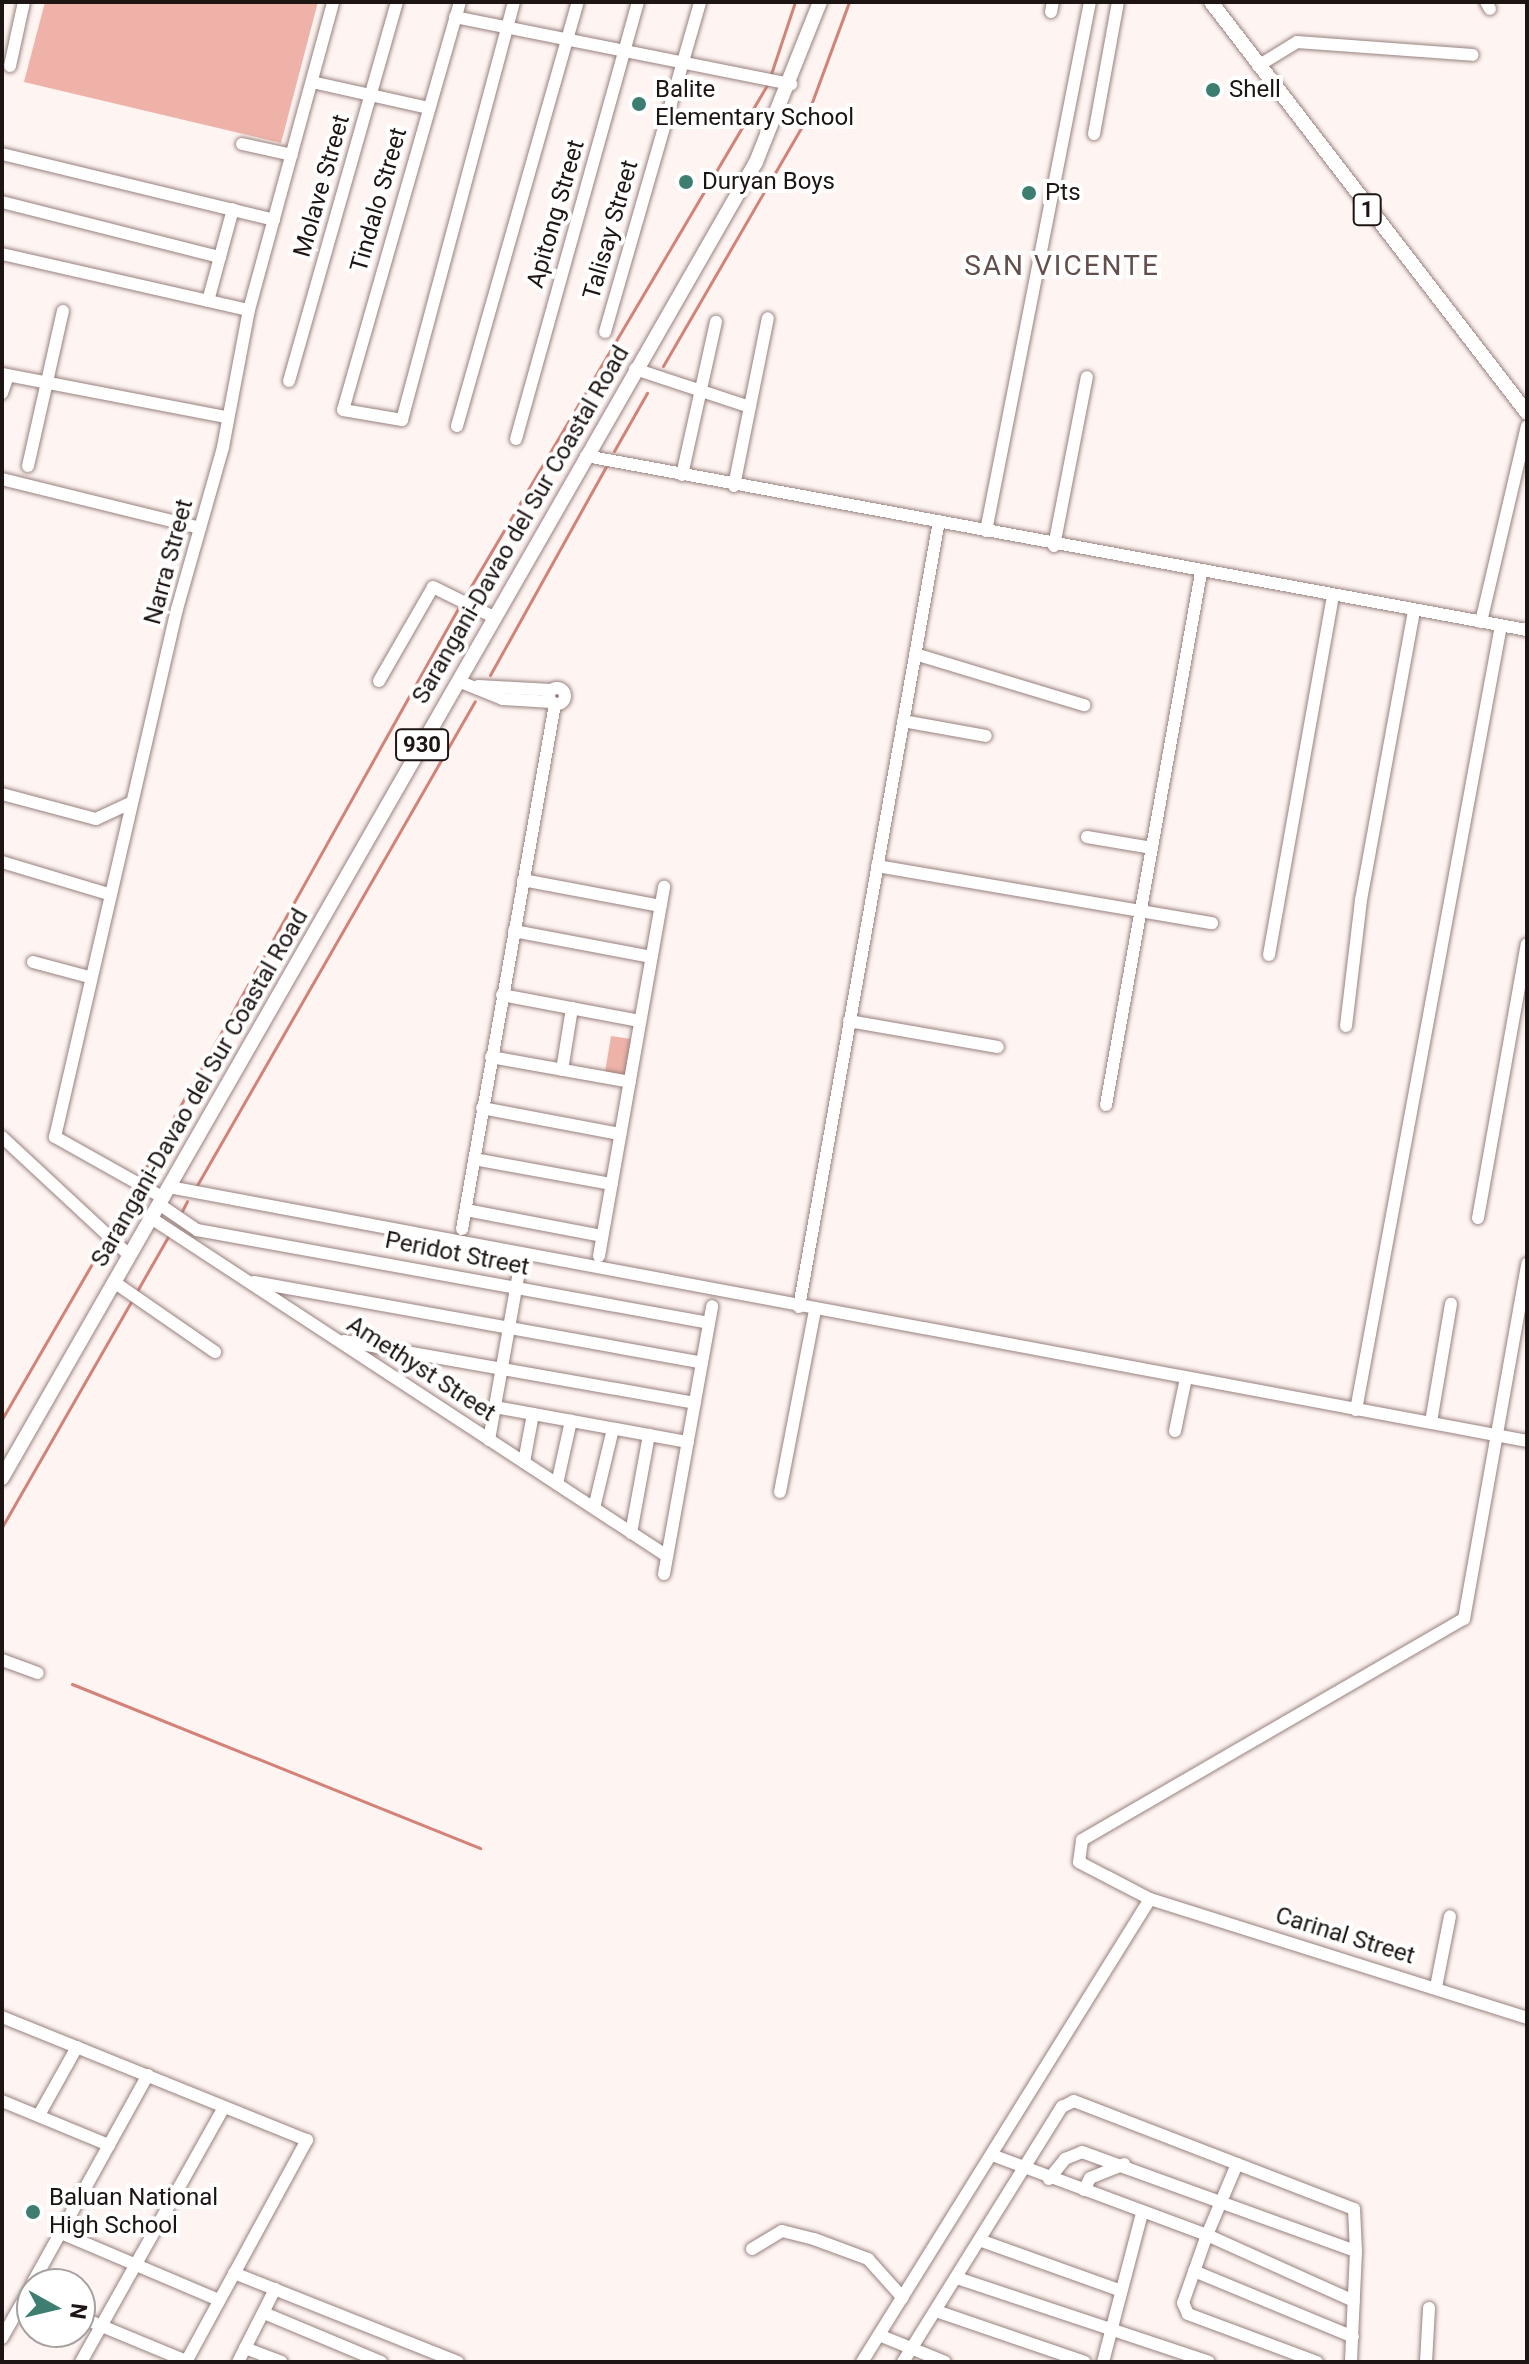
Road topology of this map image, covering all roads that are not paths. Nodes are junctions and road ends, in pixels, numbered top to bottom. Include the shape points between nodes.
1 (24, 2) edge
2 (333, 2) edge
3 (397, 2) edge
4 (460, 2) edge
5 (514, 2) edge
6 (578, 2) edge
7 (638, 2) edge
8 (700, 2) edge
9 (820, 2) edge
10 (1090, 2) edge
11 (1118, 2) edge
12 (1211, 2) edge
13 (455, 17) junction
14 (507, 28) junction
15 (568, 40) junction
16 (625, 52) junction
17 (1473, 55) dead end
18 (683, 64) junction
19 (10, 66) dead end
20 (1258, 66) junction
21 (312, 82) junction
22 (791, 84) junction
23 (371, 95) junction
24 (428, 108) junction
25 (1094, 134) dead end
26 (242, 144) dead end
27 (2, 154) edge
28 (292, 155) junction
29 (2, 202) edge
30 (233, 209) junction
31 (274, 220) junction
32 (2, 254) edge
33 (220, 257) junction
34 (208, 301) junction
35 (249, 310) junction
36 (63, 311) dead end
37 (768, 318) dead end
38 (716, 322) dead end
39 (605, 332) dead end
40 (635, 369) junction
41 (5, 375) edge
42 (1087, 377) dead end
43 (289, 381) dead end
44 (44, 385) junction
45 (2, 393) edge
46 (703, 394) junction
47 (750, 407) junction
48 (1527, 413) edge
49 (225, 417) junction
50 (457, 426) dead end
51 (1527, 426) edge
52 (516, 439) dead end
53 (586, 456) junction
54 (28, 466) dead end
55 (682, 475) junction
56 (2, 479) edge
57 (734, 486) junction
58 (939, 521) junction
59 (200, 528) junction
60 (986, 531) junction
61 (1054, 546) junction
62 (1201, 573) junction
63 (1333, 595) junction
64 (1414, 610) junction
65 (494, 617) junction
66 (1481, 622) junction
67 (1501, 625) junction
68 (1527, 630) edge
69 (915, 654) junction
70 (379, 681) dead end
71 (458, 681) junction
72 (1084, 705) dead end
73 (903, 721) junction
74 (986, 736) dead end
75 (2, 794) edge
76 (131, 803) junction
77 (1087, 837) dead end
78 (1152, 848) junction
79 (2, 862) edge
80 (877, 866) junction
81 (523, 880) junction
82 (664, 887) dead end
83 (109, 894) junction
84 (661, 906) junction
85 (1140, 910) junction
86 (1212, 923) dead end
87 (514, 931) junction
88 (1527, 944) edge
89 (1269, 955) dead end
90 (652, 957) junction
91 (33, 962) dead end
92 (89, 977) junction
93 (502, 995) junction
94 (572, 1008) junction
95 (640, 1021) junction
96 (849, 1021) junction
97 (1346, 1026) dead end
98 (998, 1047) dead end
99 (636, 1048) junction
100 (651, 1050) dead end
101 (491, 1057) junction
102 (562, 1070) junction
103 (630, 1082) junction
104 (1106, 1105) dead end
105 (482, 1108) junction
106 (620, 1134) junction
107 (2, 1137) edge
108 (474, 1159) junction
109 (612, 1184) junction
110 (163, 1196) junction
111 (466, 1210) junction
112 (151, 1218) junction
113 (1478, 1218) dead end
114 (462, 1229) dead end
115 (197, 1230) junction
116 (602, 1236) junction
117 (188, 1243) junction
118 (129, 1255) junction
119 (599, 1256) dead end
120 (1527, 1264) edge
121 (519, 1271) dead end
122 (247, 1281) junction
123 (114, 1282) junction
124 (516, 1288) junction
125 (1451, 1304) dead end
126 (712, 1306) dead end
127 (799, 1307) junction
128 (815, 1310) junction
129 (709, 1323) junction
130 (509, 1329) junction
131 (337, 1340) junction
132 (215, 1352) dead end
133 (702, 1363) junction
134 (502, 1367) junction
135 (1186, 1378) junction
136 (695, 1403) junction
137 (495, 1407) junction
138 (1356, 1410) junction
139 (533, 1414) junction
140 (571, 1421) junction
141 (1431, 1422) junction
142 (613, 1429) junction
143 (1175, 1431) dead end
144 (649, 1435) junction
145 (1496, 1435) junction
146 (489, 1440) junction
147 (1527, 1441) edge
148 (688, 1442) junction
149 (524, 1462) junction
150 (2, 1478) edge
151 (557, 1484) junction
152 (780, 1492) dead end
153 (594, 1508) junction
154 (631, 1533) junction
155 (667, 1556) junction
156 (664, 1574) dead end
157 (2, 1660) edge
158 (38, 1673) dead end
159 (1150, 1899) junction
160 (1450, 1916) dead end
161 (1436, 1987) junction
162 (1527, 2018) edge
163 (3, 2020) edge
164 (77, 2047) junction
165 (148, 2075) junction
166 (2, 2101) edge
167 (224, 2107) junction
168 (39, 2115) junction
169 (109, 2145) junction
170 (992, 2155) junction
171 (1124, 2164) junction
172 (1237, 2164) junction
173 (1023, 2169) junction
174 (1049, 2179) junction
175 (1084, 2190) junction
176 (1222, 2199) junction
177 (1142, 2213) junction
178 (61, 2233) junction
179 (1207, 2235) junction
180 (982, 2241) junction
181 (752, 2249) dead end
182 (1356, 2251) junction
183 (137, 2265) junction
184 (43, 2268) edge
185 (1194, 2271) junction
186 (234, 2273) junction
187 (960, 2279) junction
188 (275, 2289) junction
189 (1119, 2290) junction
190 (903, 2298) junction
191 (219, 2300) junction
192 (1354, 2301) junction
193 (1429, 2308) dead end
194 (939, 2312) junction
195 (264, 2313) junction
196 (16, 2315) edge
197 (96, 2324) edge
198 (101, 2326) junction
199 (1107, 2327) junction
200 (879, 2335) junction
201 (1353, 2337) junction
202 (2, 2338) edge
203 (245, 2348) junction
204 (911, 2350) junction
205 (186, 2361) edge
206 (81, 2362) edge
207 (238, 2362) edge
208 (281, 2362) edge
209 (381, 2362) edge
210 (458, 2362) edge
211 (862, 2362) edge
212 (903, 2362) edge
213 (945, 2362) edge
214 (1085, 2362) edge
215 (1103, 2362) edge
216 (1209, 2362) edge
217 (1317, 2362) edge
218 (1351, 2362) edge
219 (1426, 2362) edge

1 - 19 street
2 - 21 street, Narra Street
3 - 23 street, Molave Street
4 - 13 street, Tindalo Street
5 - 14 street
6 - 15 street
7 - 16 street, Apitong Street
8 - 18 street, Talisay Street
9 - 22 main road, Sarangani-Davao del Sur Coastal Road / 930
10 - 60 street
11 - 25 street
12 - 20 main road, 1
13 - 14 street
13 - 24 street, Tindalo Street
14 - 15 street
14 - 24 street, Tindalo Street via 402,420 343,410
15 - 16 street
15 - 50 street
16 - 18 street
16 - 52 street, Apitong Street
17 - 20 street via 1297,42
18 - 22 street
18 - 39 street, Talisay Street
20 - 48 main road, 1
21 - 23 street
21 - 28 street, Narra Street
22 - 40 main road, Sarangani-Davao del Sur Coastal Road / 930 via 756,162
23 - 24 street
23 - 43 street, Molave Street
26 - 28 street
27 - 30 street
28 - 31 street, Narra Street
29 - 33 street
30 - 31 street
30 - 33 street
31 - 35 street, Narra Street
32 - 34 street
33 - 34 street
34 - 35 street
35 - 49 street, Narra Street
36 - 44 street
37 - 47 street
38 - 46 street
40 - 46 street
40 - 53 main road, Sarangani-Davao del Sur Coastal Road / 930
41 - 44 street
41 - 45 street
42 - 61 street
44 - 49 street
44 - 54 street
46 - 47 street
46 - 55 street
47 - 57 street
49 - 59 street, Narra Street
51 - 66 street
53 - 55 street
53 - 65 main road, Sarangani-Davao del Sur Coastal Road / 930
55 - 57 street
56 - 59 street
57 - 58 street
58 - 60 street
58 - 69 street
59 - 76 street, Narra Street
60 - 61 street
61 - 62 street
62 - 63 street
62 - 78 street
63 - 64 street
63 - 89 street
64 - 66 street
64 - 97 street via 1361,900
65 - 70 street via 464,598 430,589
65 - 71 main road, Sarangani-Davao del Sur Coastal Road / 930
66 - 67 street
67 - 68 street
67 - 138 street
69 - 72 street
69 - 73 street
71 - 81 street via 503,699 555,693
71 - 110 main road, Sarangani-Davao del Sur Coastal Road / 930
73 - 74 street
73 - 80 street
75 - 76 street via 96,819
76 - 83 street, Narra Street
77 - 78 street
78 - 85 street
79 - 83 street
80 - 85 street
80 - 96 street
81 - 84 street
81 - 87 street
82 - 84 street
83 - 92 street, Narra Street
84 - 90 street
85 - 86 street
85 - 104 street
87 - 90 street
87 - 93 street
88 - 113 street
90 - 95 street
91 - 92 street
92 - 110 street, Narra Street via 55,1137
93 - 94 street
93 - 101 street
94 - 95 street
94 - 102 street
95 - 99 street
96 - 98 street
96 - 127 street
99 - 100 street
99 - 103 street
101 - 102 street
101 - 105 street
102 - 103 street
103 - 106 street
105 - 106 street
105 - 108 street
106 - 109 street
107 - 118 street
108 - 109 street
108 - 111 street
109 - 116 street
110 - 112 main road, Sarangani-Davao del Sur Coastal Road / 930
110 - 115 street
110 - 127 street
111 - 114 street
111 - 116 street
112 - 117 street, Amethyst Street
112 - 118 main road, Sarangani-Davao del Sur Coastal Road / 930
115 - 117 street
115 - 124 street, Peridot Street
116 - 119 street
117 - 122 street, Amethyst Street
118 - 123 main road, Sarangani-Davao del Sur Coastal Road / 930
120 - 145 street
121 - 124 street
122 - 130 street
122 - 131 street, Amethyst Street
123 - 132 street
123 - 150 main road, Sarangani-Davao del Sur Coastal Road / 930
124 - 129 street, Peridot Street
124 - 130 street
125 - 141 street
126 - 129 street
127 - 128 street
128 - 135 street
128 - 152 street
129 - 133 street
130 - 133 street
130 - 134 street
131 - 134 street
131 - 146 street, Amethyst Street
133 - 136 street
134 - 136 street
134 - 137 street
135 - 138 street
135 - 143 street
136 - 148 street
137 - 139 street
137 - 146 street
138 - 141 street
139 - 140 street
139 - 149 street
140 - 142 street
140 - 151 street
141 - 145 street
142 - 144 street
142 - 153 street
144 - 148 street
144 - 154 street
145 - 147 street
145 - 159 street, Carinal Street via 1464,1619 1079,1844 1079,1862
146 - 149 street, Amethyst Street
148 - 155 street
149 - 151 street, Amethyst Street
151 - 153 street, Amethyst Street
153 - 154 street, Amethyst Street
154 - 155 street, Amethyst Street
155 - 156 street
157 - 158 street
159 - 161 street, Carinal Street
159 - 170 street
160 - 161 street
161 - 162 street, Carinal Street
163 - 164 street
164 - 165 street
164 - 168 street
165 - 167 street
165 - 169 street
166 - 168 street
167 - 183 street
167 - 186 street via 307,2140
168 - 169 street
169 - 178 street
170 - 173 street
170 - 190 street
171 - 174 street via 1075,2153
171 - 175 street via 1090,2178
171 - 176 street
172 - 173 street via 1079,2100 1062,2107
172 - 176 street
172 - 182 street via 1354,2209
173 - 174 street
173 - 180 street
174 - 175 street
175 - 177 street
176 - 179 street
176 - 182 street
177 - 179 street
177 - 189 street
178 - 183 street
178 - 184 street
179 - 185 street
179 - 192 street
180 - 187 street
180 - 189 street
181 - 190 street via 782,2231 814,2239 868,2259
182 - 192 street
183 - 191 street
183 - 198 street
185 - 201 street
185 - 217 street via 1183,2303 1188,2314
186 - 188 street
186 - 191 street
187 - 194 street
187 - 199 street
188 - 195 street
188 - 210 street
189 - 199 street
190 - 200 street
191 - 205 street
192 - 201 street
193 - 219 street
194 - 204 street
194 - 214 street
195 - 203 street
195 - 209 street
196 - 202 street
197 - 198 street
198 - 205 street
198 - 206 street
199 - 215 street
199 - 216 street
200 - 204 street
200 - 211 street
201 - 218 street
203 - 207 street
203 - 208 street
204 - 212 street
204 - 213 street

